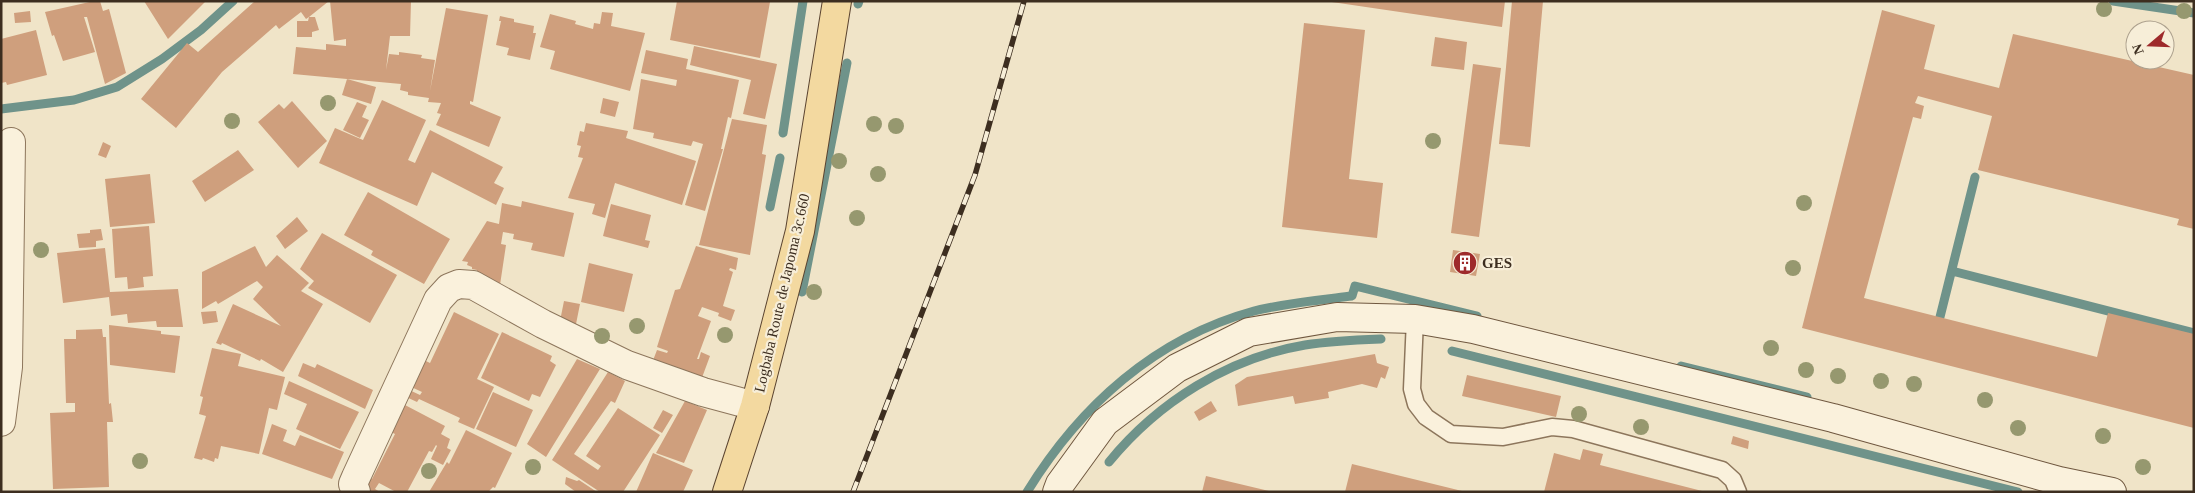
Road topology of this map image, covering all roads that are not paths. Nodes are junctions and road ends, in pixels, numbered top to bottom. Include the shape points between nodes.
1 (837, 1) edge
2 (11, 142) dead end
3 (5, 313) edge
4 (1415, 319) junction
5 (755, 406) junction
6 (1, 422) edge
7 (356, 492) edge
8 (727, 492) edge
9 (1057, 492) edge
10 (1738, 492) edge
11 (2112, 492) edge

1 - 5 main road, Logbaba Route de Japoma 3c.660 via 800,231
2 - 3 street
3 - 6 street via 8,367
4 - 9 street via 1338,316 1249,332 1177,368 1105,422
4 - 10 lane via 1412,389 1416,404 1426,417 1450,434 1503,437 1552,426 1573,429 1722,470 1733,480
4 - 11 street via 1473,329 1833,418 2059,481
5 - 7 street via 627,365 473,285 459,284 449,288 438,300 353,484
5 - 8 main road, Logbaba Route de Japoma 3c.660

